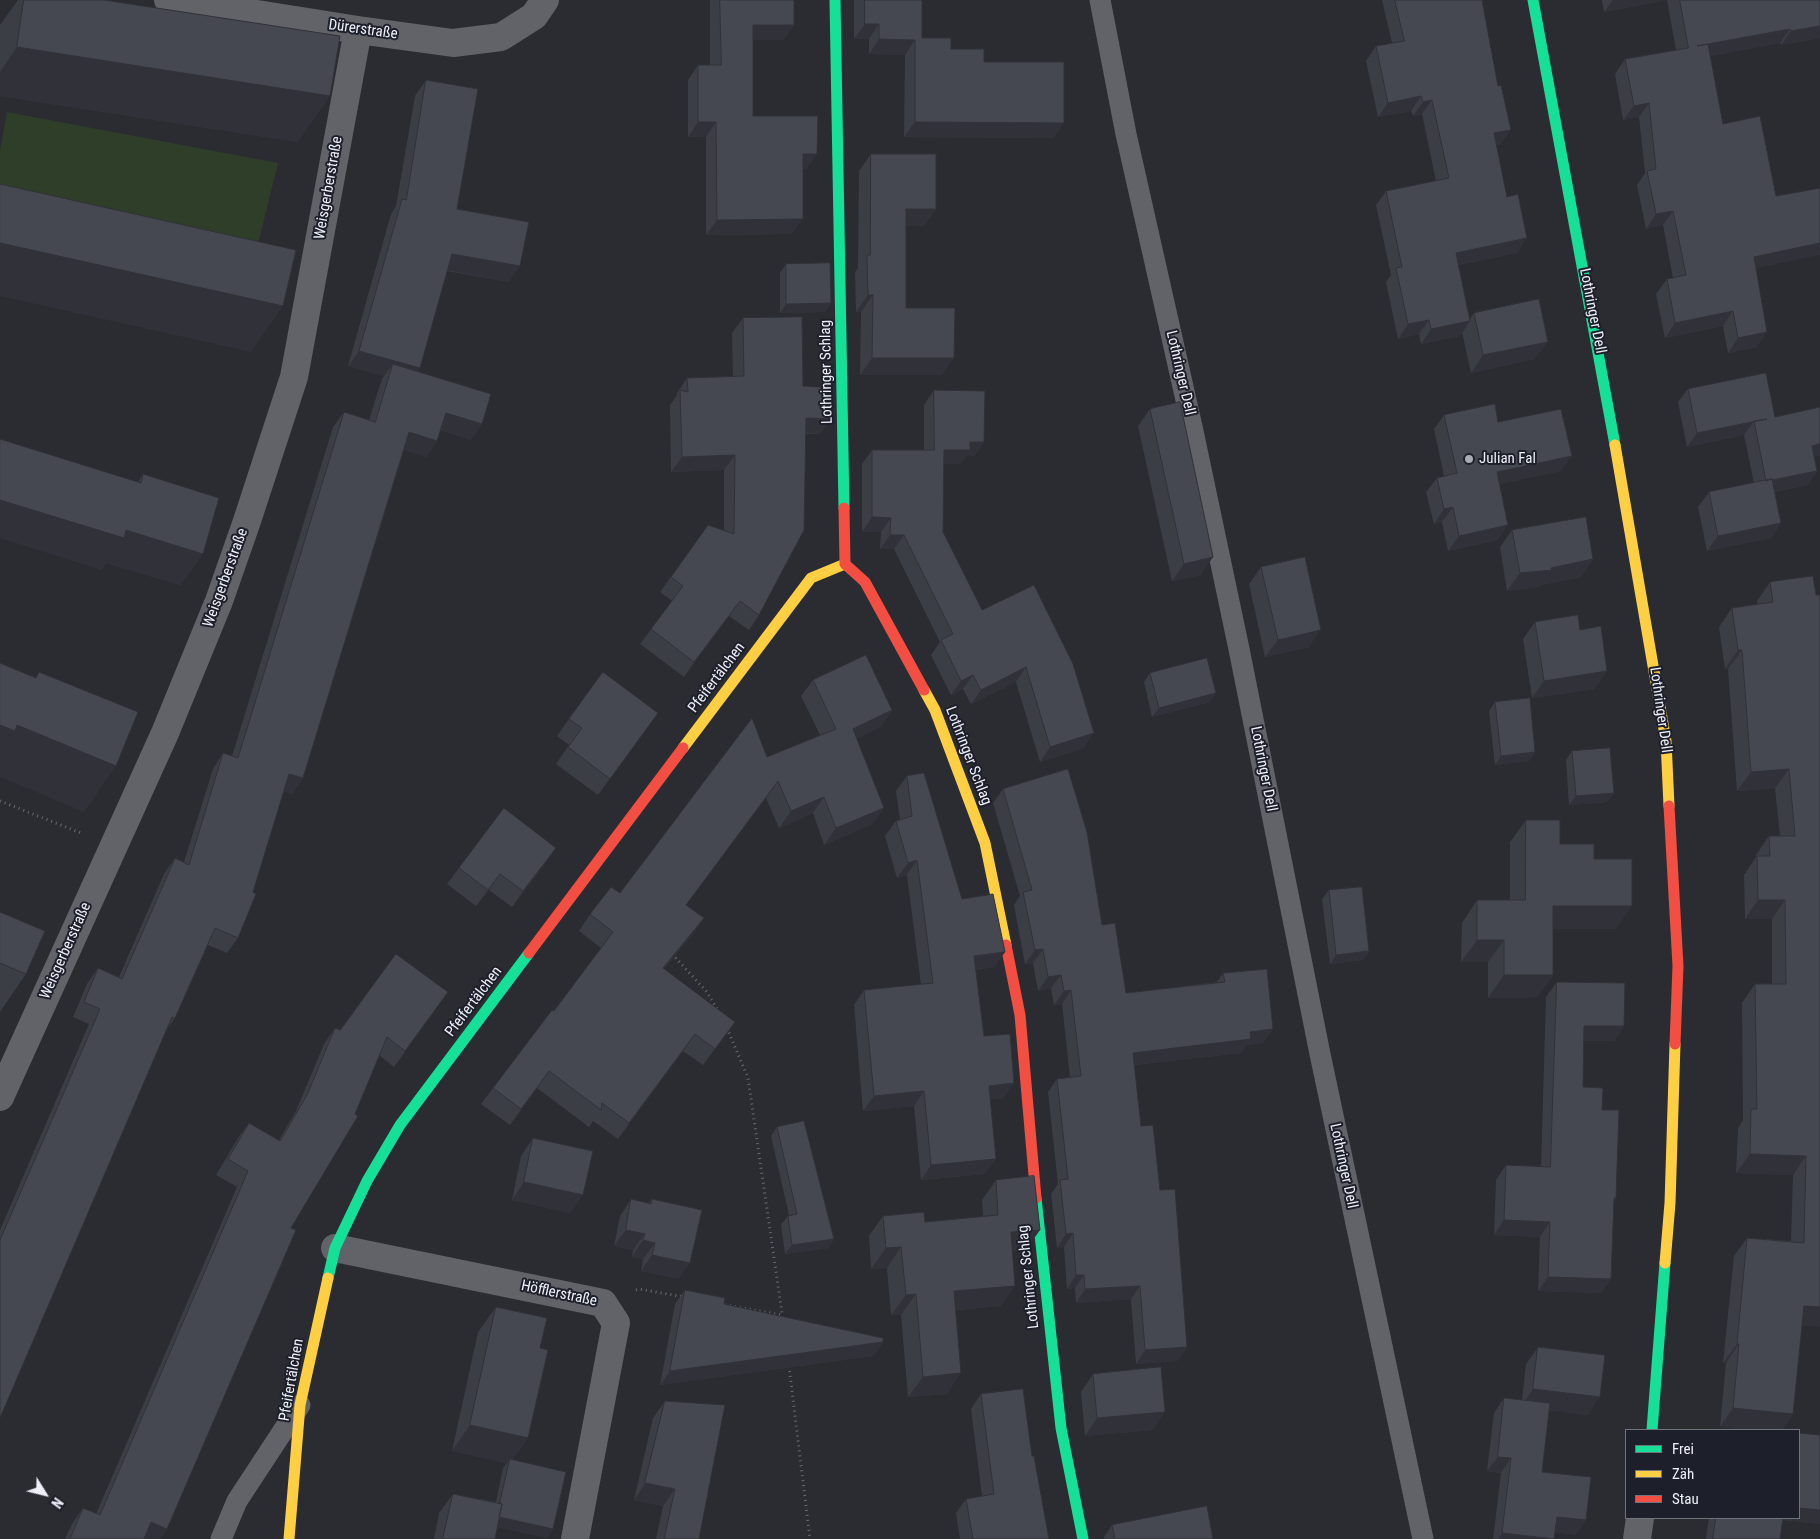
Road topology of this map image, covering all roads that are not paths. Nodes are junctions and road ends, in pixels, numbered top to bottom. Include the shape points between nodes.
1 (168, 0) edge
2 (545, 0) edge
3 (836, 0) edge
4 (1100, 0) edge
5 (1533, 0) edge
6 (358, 30) junction
7 (845, 564) junction
8 (0, 1097) edge
9 (335, 1248) junction
10 (300, 1405) junction
11 (1652, 1429) edge
12 (1640, 1519) edge
13 (221, 1539) edge
14 (289, 1539) edge
15 (575, 1539) edge
16 (1083, 1539) edge
17 (1423, 1539) edge
18 (1637, 1539) edge

1 - 6 street, Dürerstraße
2 - 6 street, Dürerstraße via 534,16 501,37 453,42
3 - 7 street, Lothringer Schlag
4 - 17 lane, Lothringer Dell
5 - 11 street, Lothringer Dell via 1598,346 1666,741 1678,966 1670,1203
6 - 8 street, Weisgerberstraße via 294,377 219,601 114,847
7 - 9 street, Pfeifertälchen via 812,578 417,1102 367,1181
7 - 16 street, Lothringer Schlag via 866,582 935,710 985,843 1020,1015 1036,1203 1061,1428
9 - 10 street, Pfeifertälchen
9 - 15 street, Höfflerstraße via 603,1303 616,1323
10 - 13 lane via 237,1501
10 - 14 street, Pfeifertälchen
12 - 18 street

